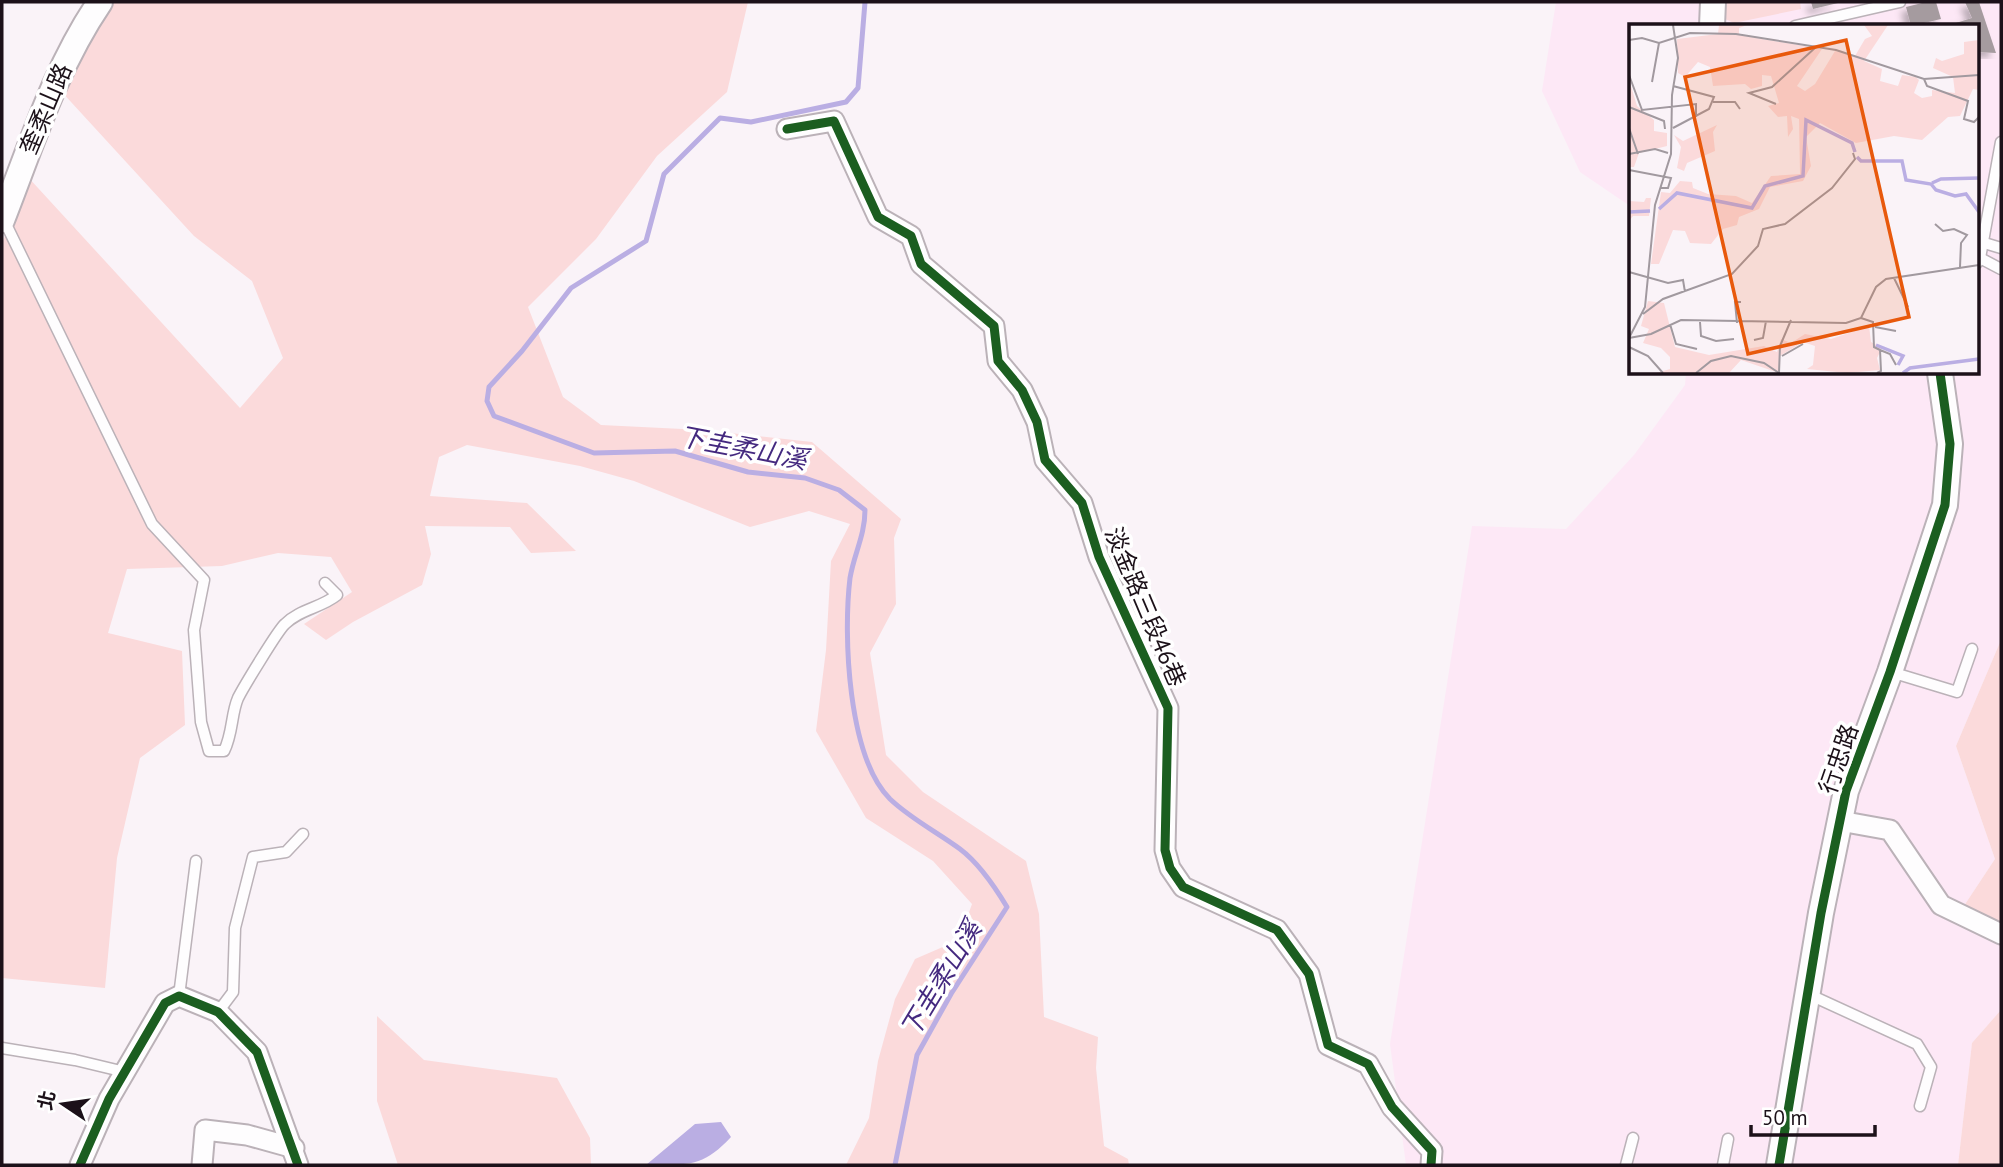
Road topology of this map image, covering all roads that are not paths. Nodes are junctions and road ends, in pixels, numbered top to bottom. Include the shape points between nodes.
1 (100, 2) edge
2 (1713, 2) edge
3 (1900, 2) edge
4 (1712, 24) edge
5 (1804, 24) edge
6 (787, 129) dead end
7 (2001, 142) edge
8 (2, 219) edge
9 (1981, 242) junction
10 (2001, 248) edge
11 (1979, 255) edge
12 (1979, 261) edge
13 (2001, 269) edge
14 (1940, 374) edge
15 (325, 583) dead end
16 (1972, 649) dead end
17 (1890, 672) junction
18 (1840, 821) junction
19 (303, 834) dead end
20 (196, 861) dead end
21 (2001, 934) edge
22 (1808, 994) junction
23 (179, 996) junction
24 (218, 1012) junction
25 (2, 1048) edge
26 (125, 1072) junction
27 (1920, 1106) dead end
28 (1633, 1138) dead end
29 (1728, 1139) dead end
30 (296, 1157) edge
31 (80, 1165) edge
32 (202, 1165) edge
33 (1431, 1165) edge
34 (1626, 1165) edge
35 (1723, 1165) edge
36 (1779, 1165) edge

1 - 8 street, 奎柔山路 via 55,83
2 - 4 street
3 - 5 lane
6 - 33 street, 淡金路三段46巷 via 834,121 878,217 911,236 921,264 994,327 998,361 1022,390 1037,422 1045,460 1082,503 1099,557 1168,708 1165,850 1170,868 1183,887 1277,930 1309,974 1328,1045 1368,1064 1392,1107 1432,1151
7 - 9 lane
8 - 15 lane via 152,524 204,580 194,630 201,722 209,751 224,751 232,734 237,699 284,625 337,595
9 - 10 lane
9 - 11 lane
12 - 13 lane
14 - 17 street, 行忠路 via 1950,444 1945,505
16 - 17 lane via 1957,692
17 - 18 street, 行忠路 via 1846,791
18 - 21 street via 1890,830 1941,905
18 - 22 street, 行忠路
19 - 24 lane via 286,852 253,857 235,929 233,992
20 - 23 lane
22 - 27 lane via 1917,1044 1931,1067
22 - 36 street, 行忠路
23 - 24 street
23 - 26 street via 165,1003
24 - 30 street via 257,1052
25 - 26 lane
26 - 31 street
28 - 34 lane
29 - 35 lane
30 - 32 street via 247,1135 205,1130

